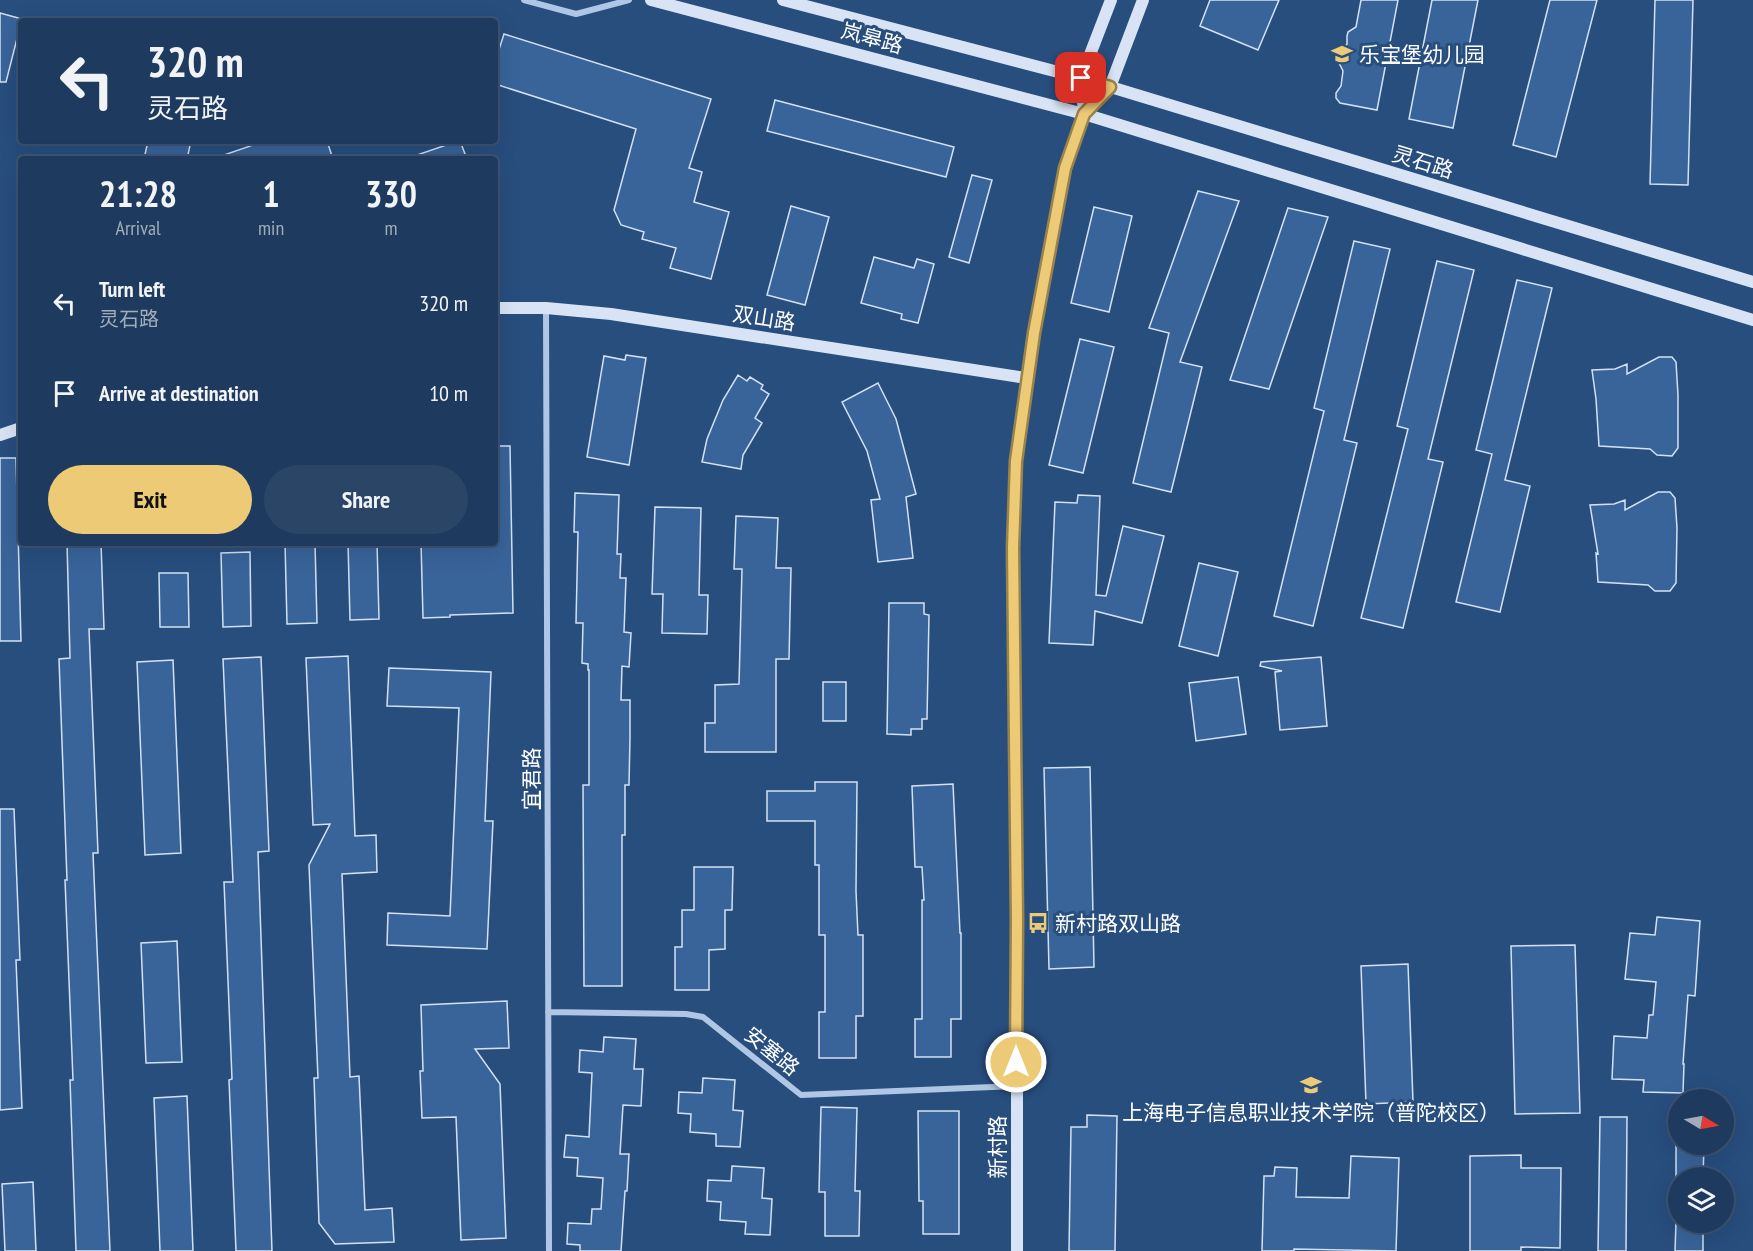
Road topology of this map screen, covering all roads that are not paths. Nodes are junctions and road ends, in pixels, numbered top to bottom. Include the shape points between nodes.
1 (524, 0) edge
2 (629, 0) edge
3 (651, 0) edge
4 (783, 0) edge
5 (1111, 0) edge
6 (1143, 0) edge
7 (1081, 78) junction
8 (1110, 87) junction
9 (1084, 114) junction
10 (1753, 282) edge
11 (498, 308) edge
12 (546, 308) junction
13 (1753, 320) edge
14 (1026, 378) junction
15 (18, 429) edge
16 (0, 435) edge
17 (548, 1012) junction
18 (1016, 1086) junction
19 (549, 1251) edge
20 (1017, 1251) edge

1 - 2 street via 576,14
3 - 9 main road, 岚皋路
4 - 7 main road, 岚皋路
5 - 7 main road, 新村路
6 - 8 main road, 新村路
7 - 8 main road, 灵石路
7 - 9 main road, 新村路
8 - 9 main road, 新村路
8 - 10 main road, 灵石路
9 - 13 main road
9 - 14 main road, 新村路 via 1062,180
11 - 12 main road, 双山路
12 - 14 main road, 双山路 via 611,314
12 - 17 street, 宜君路
14 - 18 main road, 新村路 via 1016,461 1014,537
15 - 16 main road
17 - 18 street, 安塞路 via 703,1017 801,1095
17 - 19 street, 宜君路
18 - 20 main road, 新村路

